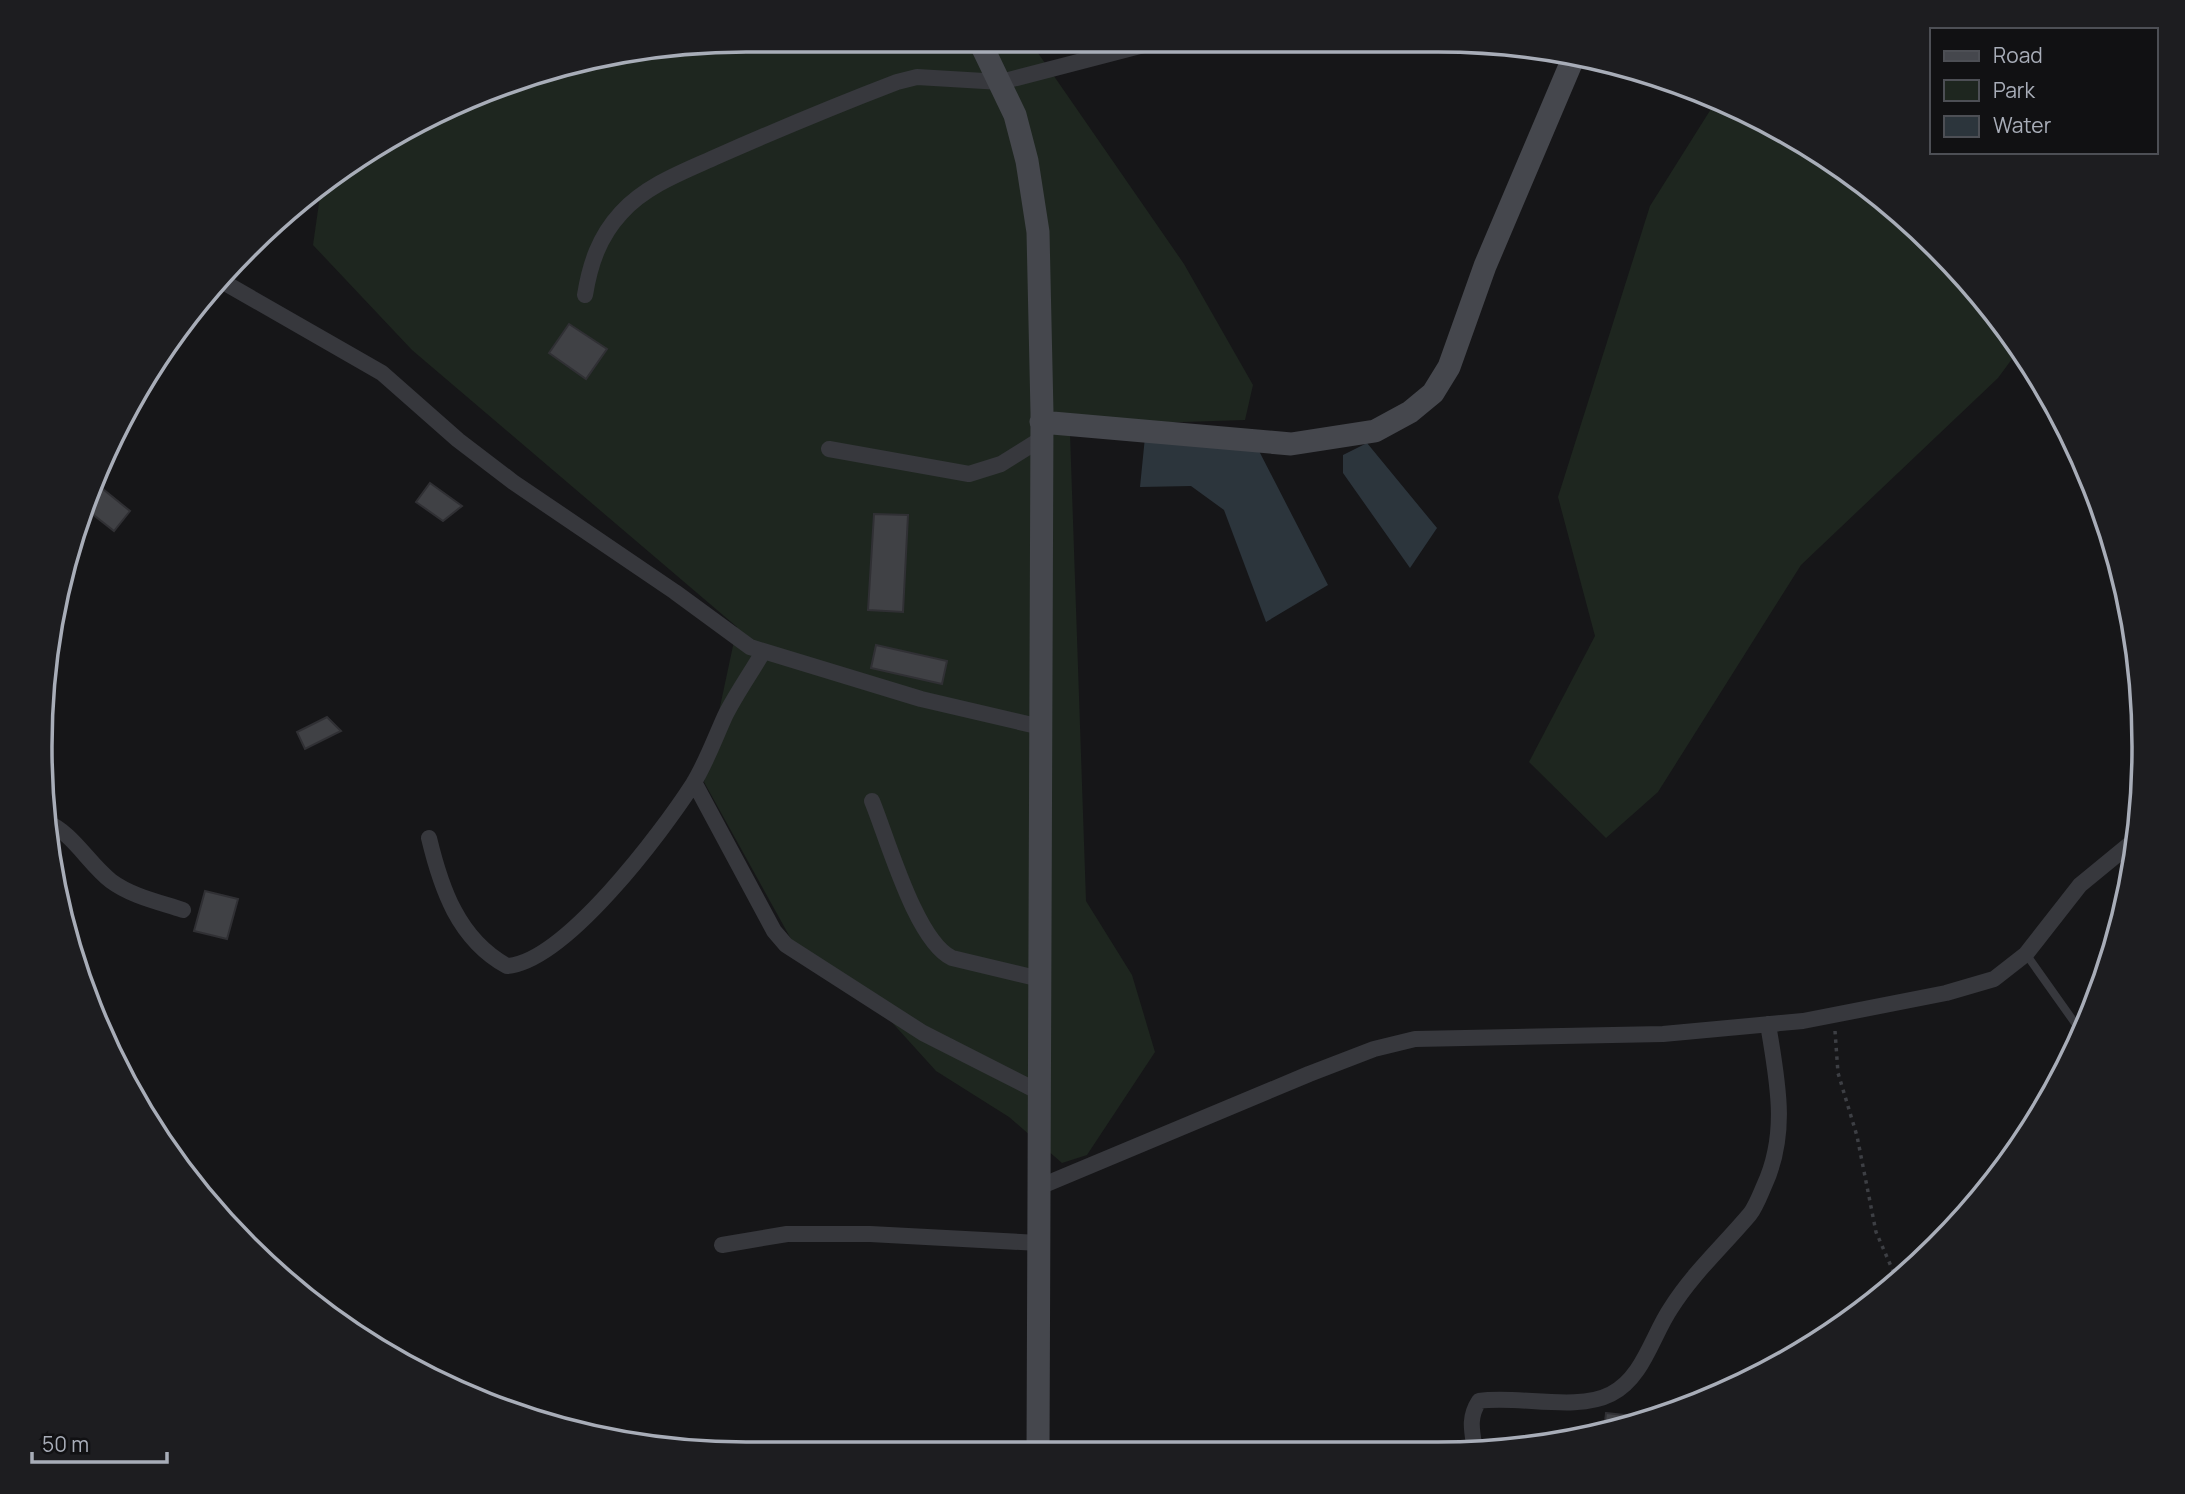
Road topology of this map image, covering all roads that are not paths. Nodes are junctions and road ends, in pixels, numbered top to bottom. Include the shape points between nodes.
1 (985, 52) edge
2 (1117, 52) edge
3 (1570, 65) edge
4 (1001, 82) junction
5 (229, 285) edge
6 (585, 295) dead end
7 (1041, 430) junction
8 (829, 449) dead end
9 (763, 652) junction
10 (1041, 727) junction
11 (694, 782) junction
12 (872, 801) dead end
13 (57, 830) edge
14 (429, 838) dead end
15 (2125, 848) edge
16 (183, 909) dead end
17 (2026, 954) junction
18 (1040, 979) junction
19 (1768, 1024) junction
20 (2075, 1024) edge
21 (1039, 1092) junction
22 (1039, 1187) junction
23 (1039, 1243) junction
24 (722, 1245) dead end
25 (1473, 1440) edge
26 (1038, 1442) edge

1 - 4 street
2 - 4 street
3 - 7 street via 1485,266 1449,367 1433,393 1410,412 1375,431 1291,444
4 - 6 street via 917,76 664,181 621,212 604,234 590,263
4 - 7 street via 1027,161 1038,232
5 - 9 street via 370,365 513,482
7 - 8 street via 1001,464 969,474
7 - 10 street
9 - 10 street via 921,699
9 - 11 street
10 - 18 street
11 - 14 street via 586,916 521,965 507,966 495,960 457,916 443,892
11 - 21 street via 774,931 786,945 923,1033
12 - 18 street via 918,918 939,952
13 - 16 street via 112,882
15 - 17 street via 2080,885
17 - 19 street via 1994,979 1946,993
17 - 20 lane
18 - 21 street
19 - 22 street via 1663,1034 1415,1039 1309,1074
19 - 25 street via 1780,1100 1779,1147 1752,1212 1680,1293 1624,1387 1597,1399 1479,1401 1472,1411
21 - 22 street
22 - 23 street
23 - 24 street via 787,1234
23 - 26 street

